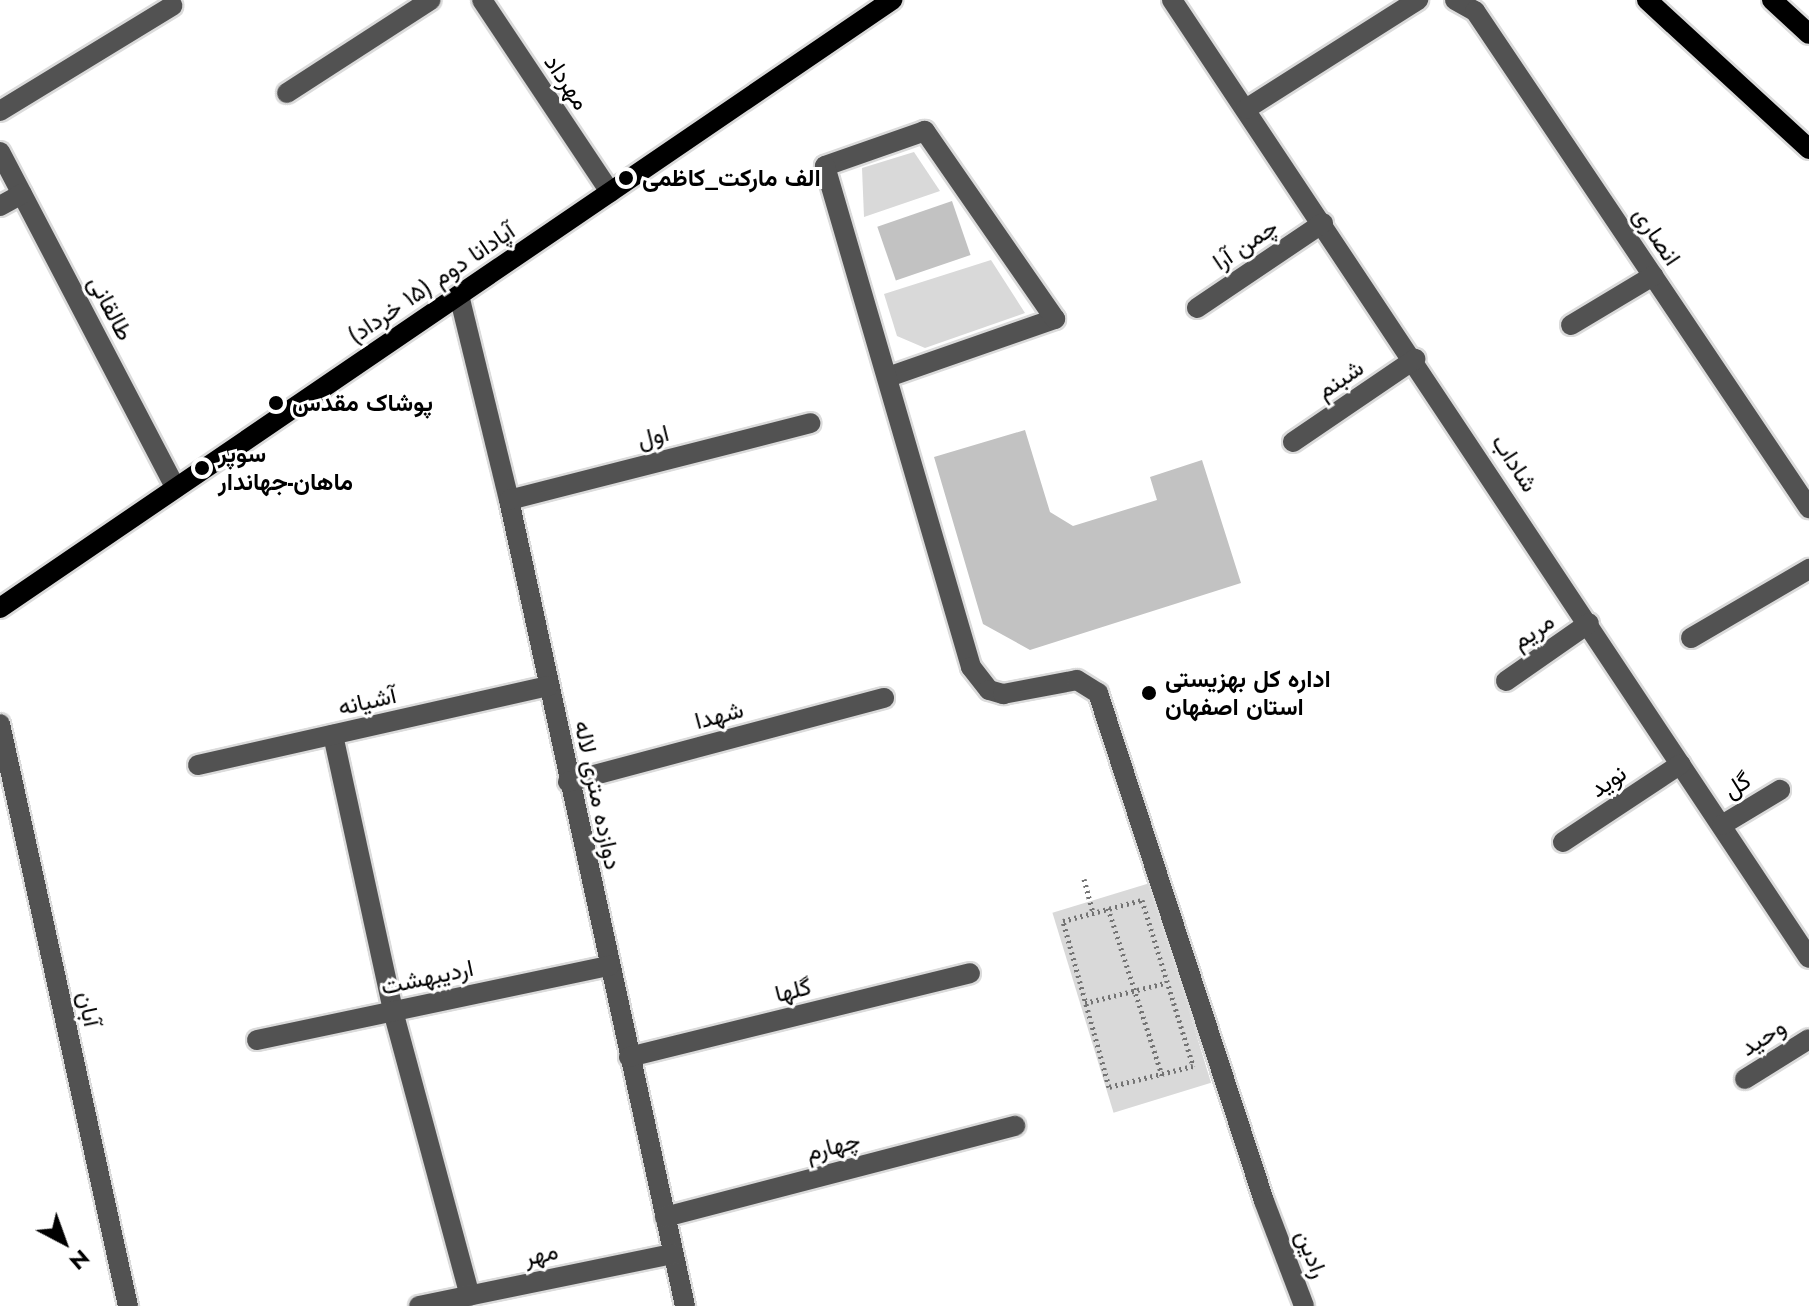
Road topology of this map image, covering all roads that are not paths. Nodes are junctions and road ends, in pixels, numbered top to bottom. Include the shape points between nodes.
1 (431, 0) edge
2 (482, 0) edge
3 (892, 0) edge
4 (1172, 0) edge
5 (1418, 0) edge
6 (1455, 0) edge
7 (1647, 0) edge
8 (1772, 0) edge
9 (172, 6) dead end
10 (1809, 34) edge
11 (287, 93) dead end
12 (1246, 109) junction
13 (0, 111) edge
14 (1809, 149) edge
15 (0, 152) edge
16 (610, 192) junction
17 (22, 194) junction
18 (0, 206) edge
19 (1323, 223) junction
20 (1653, 276) junction
21 (459, 295) junction
22 (1197, 308) dead end
23 (1571, 325) dead end
24 (1415, 359) junction
25 (888, 377) junction
26 (810, 423) dead end
27 (1293, 442) dead end
28 (176, 488) junction
29 (509, 500) junction
30 (1809, 508) edge
31 (1809, 569) edge
32 (0, 608) edge
33 (1589, 623) junction
34 (1691, 638) dead end
35 (1506, 681) dead end
36 (548, 686) junction
37 (884, 698) dead end
38 (0, 724) edge
39 (333, 735) junction
40 (1681, 764) junction
41 (198, 765) dead end
42 (568, 782) junction
43 (1780, 790) dead end
44 (1722, 825) junction
45 (1563, 842) dead end
46 (1809, 958) edge
47 (609, 966) junction
48 (970, 973) dead end
49 (393, 1011) junction
50 (1809, 1039) edge
51 (257, 1040) dead end
52 (629, 1057) junction
53 (1745, 1079) dead end
54 (1015, 1126) dead end
55 (665, 1217) junction
56 (673, 1254) junction
57 (470, 1296) junction
58 (128, 1306) edge
59 (419, 1306) edge
60 (685, 1306) edge
61 (1304, 1306) edge

1 - 11 street
2 - 16 street, مهرداد
3 - 16 main road, آپادانا دوم (۱۵ خرداد)
4 - 12 street, شاداب
5 - 12 street
6 - 20 street, انصاری via 1475,11
7 - 14 main road
8 - 10 main road
9 - 13 street
12 - 19 street, شاداب
15 - 17 street, طالقانی
16 - 21 main road, آپادانا دوم (۱۵ خرداد)
17 - 18 street
17 - 28 street, طالقانی
19 - 22 street, چمن آرا
19 - 24 street, شاداب
20 - 23 street
20 - 30 street, انصاری
21 - 28 main road, آپادانا دوم (۱۵ خرداد)
21 - 29 street, دوازده متری لاله
24 - 27 street, شبنم
24 - 33 street, شاداب
25 - 25 street, رادین via 825,166 925,131 1055,319
25 - 61 street, رادین via 979,679 1003,694 1077,680 1098,693 1271,1221
26 - 29 street, اول
28 - 32 main road, آپادانا دوم (۱۵ خرداد)
29 - 36 street, دوازده متری لاله
31 - 34 street
33 - 35 street, مریم
33 - 40 street, شاداب
36 - 39 street, آشیانه
36 - 42 street, دوازده متری لاله
37 - 42 street, شهدا
38 - 58 street, آبان
39 - 41 street, آشیانه
39 - 49 street
40 - 44 street, شاداب
40 - 45 street, نوید
42 - 47 street, دوازده متری لاله
43 - 44 street, گل
44 - 46 street, شاداب
47 - 49 street, اردیبهشت
47 - 52 street, دوازده متری لاله
48 - 52 street, گلها
49 - 51 street, اردیبهشت
49 - 57 street
50 - 53 street, وحید
52 - 55 street, دوازده متری لاله
54 - 55 street, چهارم
55 - 56 street, دوازده متری لاله
56 - 57 street, مهر
56 - 60 street, دوازده متری لاله
57 - 59 street, مهر

